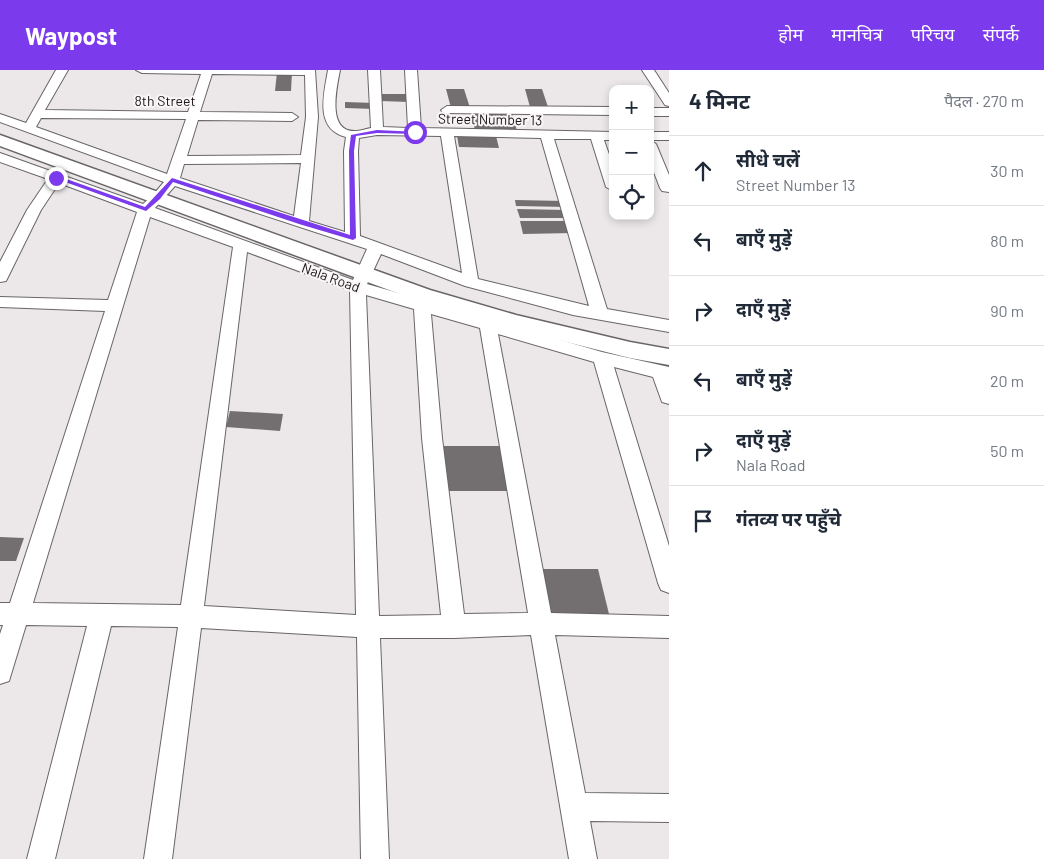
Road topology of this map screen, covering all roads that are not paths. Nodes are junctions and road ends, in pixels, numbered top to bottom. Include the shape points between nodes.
1 (62, 70) edge
2 (142, 70) edge
3 (334, 70) edge
4 (374, 70) edge
5 (411, 70) edge
6 (648, 70) edge
7 (208, 71) edge
8 (669, 102) edge
9 (447, 110) dead end
10 (609, 111) edge
11 (654, 112) edge
12 (669, 112) edge
13 (36, 114) junction
14 (193, 115) junction
15 (292, 117) dead end
16 (0, 118) edge
17 (29, 128) junction
18 (377, 131) junction
19 (415, 132) junction
20 (448, 134) junction
21 (353, 135) junction
22 (546, 135) junction
23 (596, 135) junction
24 (609, 136) edge
25 (654, 136) edge
26 (669, 136) edge
27 (0, 140) edge
28 (654, 154) edge
29 (0, 157) edge
30 (306, 159) junction
31 (178, 160) junction
32 (609, 175) edge
33 (56, 178) junction
34 (172, 180) junction
35 (667, 188) dead end
36 (152, 203) junction
37 (301, 223) junction
38 (353, 238) junction
39 (241, 243) junction
40 (376, 247) junction
41 (0, 277) edge
42 (362, 280) junction
43 (471, 282) junction
44 (0, 302) edge
45 (116, 306) junction
46 (422, 306) junction
47 (600, 314) junction
48 (488, 325) junction
49 (669, 326) edge
50 (602, 358) junction
51 (666, 368) edge
52 (669, 397) edge
53 (669, 584) edge
54 (9, 614) edge
55 (192, 616) junction
56 (101, 617) junction
57 (541, 624) junction
58 (454, 626) junction
59 (368, 627) junction
60 (669, 627) edge
61 (0, 672) edge
62 (574, 807) junction
63 (669, 808) edge
64 (41, 859) edge
65 (158, 859) edge
66 (375, 859) edge
67 (583, 859) edge

1 - 13 street
2 - 7 street
3 - 21 street, Street Number 13 via 329,117 333,127
4 - 18 street
5 - 19 street
6 - 8 street
7 - 14 street
7 - 30 street via 311,72 312,117
9 - 10 street
11 - 12 street
13 - 14 street, 8th Street
13 - 17 street
14 - 15 street, 8th Street
14 - 31 street
16 - 17 street
17 - 34 street
18 - 19 street, Street Number 13
18 - 21 street, Street Number 13
19 - 20 street, Street Number 13
20 - 22 street, Street Number 13
20 - 43 street
21 - 38 street
22 - 23 street, Street Number 13
22 - 47 street
23 - 24 street, Street Number 13
23 - 32 street
25 - 26 street
27 - 36 street
28 - 35 street
29 - 33 street, Nala Road
30 - 31 street
30 - 37 street
31 - 34 street
33 - 36 street, Nala Road
33 - 41 street via 34,210
34 - 36 street
34 - 37 street
36 - 39 street, Nala Road
36 - 42 street
36 - 45 street
37 - 38 street
38 - 40 street
39 - 42 street, Nala Road
39 - 55 street
40 - 42 street
40 - 43 street
42 - 46 street, Nala Road
42 - 51 street via 630,350
42 - 59 street
43 - 47 street
44 - 45 street
45 - 54 street
46 - 48 street, Nala Road
46 - 58 street via 432,438
47 - 49 street
48 - 50 street, Nala Road
48 - 57 street
50 - 51 street, Nala Road
50 - 53 street
51 - 52 street
54 - 56 street
54 - 61 street
55 - 56 street
55 - 59 street
55 - 65 street
56 - 64 street
57 - 58 street
57 - 60 street
57 - 62 street
58 - 59 street
59 - 66 street
62 - 63 street
62 - 67 street

